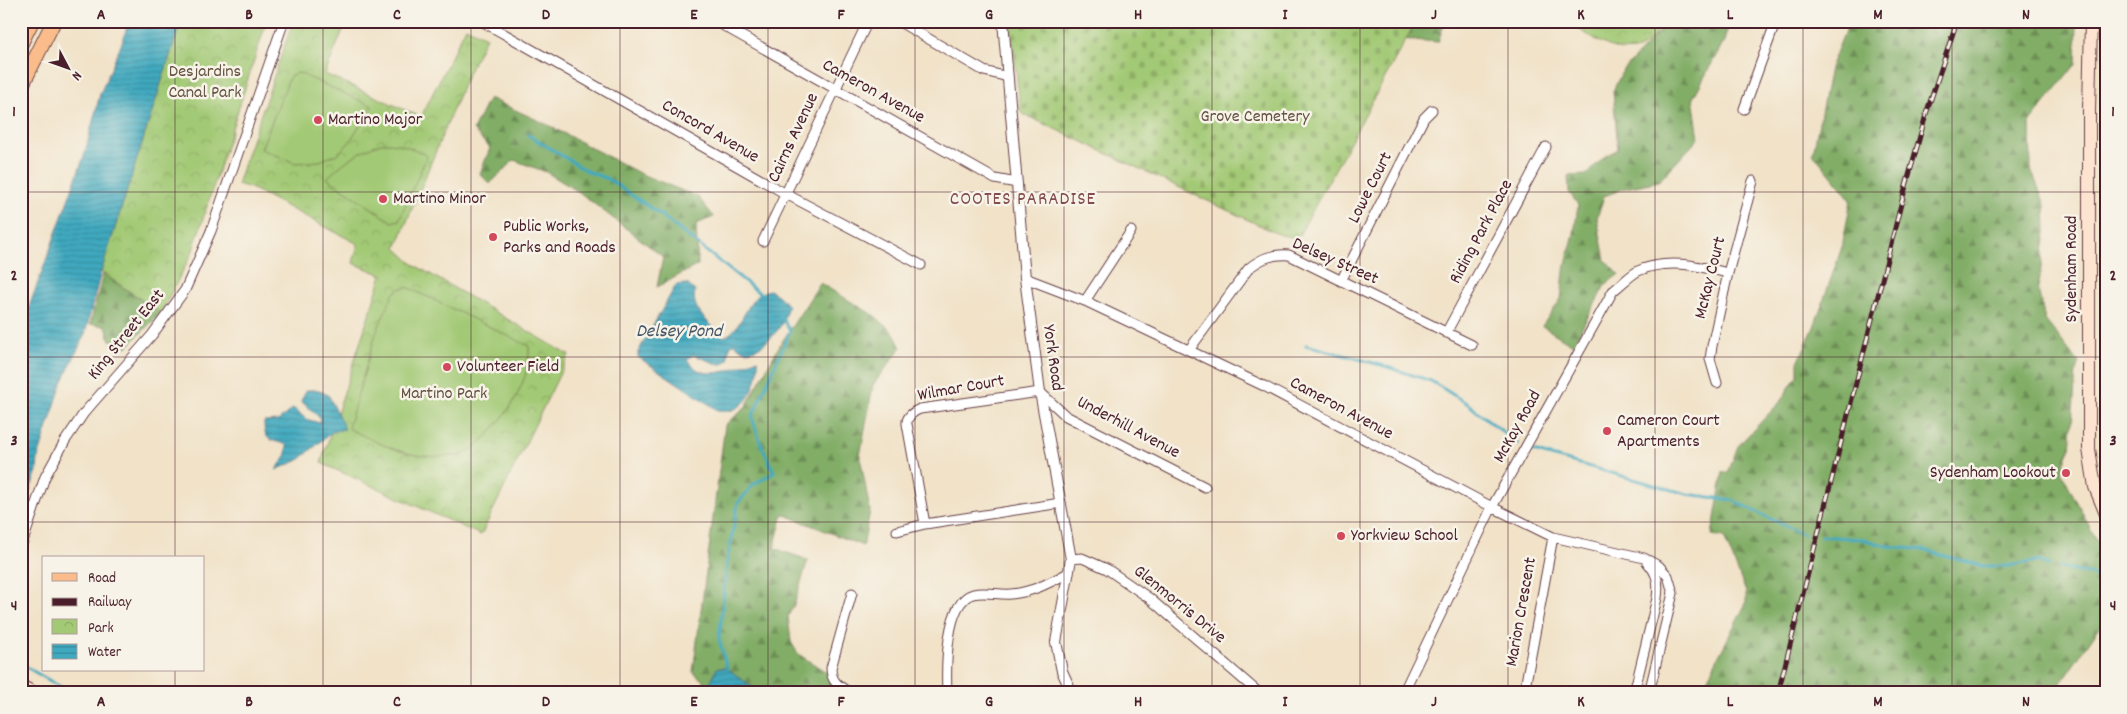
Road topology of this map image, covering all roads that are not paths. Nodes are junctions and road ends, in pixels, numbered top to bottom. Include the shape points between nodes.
1 (32, 21) edge
2 (54, 21) edge
3 (284, 21) edge
4 (716, 21) edge
5 (868, 21) edge
6 (898, 21) edge
7 (1003, 21) edge
8 (1776, 21) edge
9 (2091, 21) edge
10 (484, 25) edge
11 (21, 43) edge
12 (1008, 77) junction
13 (21, 87) edge
14 (835, 89) junction
15 (1744, 109) dead end
16 (1432, 110) dead end
17 (1546, 147) dead end
18 (1753, 180) dead end
19 (1017, 183) junction
20 (786, 194) junction
21 (1131, 231) dead end
22 (763, 241) dead end
23 (921, 265) dead end
24 (1728, 274) junction
25 (1025, 278) junction
26 (1341, 281) junction
27 (1085, 301) junction
28 (1446, 333) junction
29 (1472, 345) dead end
30 (1189, 350) junction
31 (1717, 383) dead end
32 (1040, 392) junction
33 (1205, 487) dead end
34 (1061, 503) junction
35 (1492, 508) junction
36 (2106, 514) edge
37 (925, 524) junction
38 (897, 531) dead end
39 (1552, 537) junction
40 (21, 547) edge
41 (1644, 558) junction
42 (1071, 559) junction
43 (1068, 574) junction
44 (852, 593) dead end
45 (21, 686) edge
46 (34, 693) edge
47 (850, 693) edge
48 (947, 693) edge
49 (1072, 693) edge
50 (1259, 693) edge
51 (1403, 693) edge
52 (1524, 693) edge
53 (1634, 693) edge
54 (1649, 693) edge

1 - 11 main road
2 - 13 main road
3 - 40 street, King Street East via 210,231 185,290 152,335 84,413 65,441 45,477
4 - 14 street, Cameron Avenue
5 - 14 street, Cairns Avenue
6 - 12 street via 984,71
7 - 12 street, York Road
8 - 15 street
9 - 36 main road, Sydenham Road via 2089,449 2095,487
10 - 20 street, Concord Avenue
12 - 19 street, York Road
14 - 19 street, Cameron Avenue via 995,179
14 - 20 street, Cairns Avenue
16 - 26 street, Lowe Court via 1424,118
17 - 28 street, Riding Park Place
18 - 24 street, McKay Court
19 - 25 street, York Road
20 - 22 street, Cairns Avenue
20 - 23 street, Concord Avenue
21 - 27 street
24 - 31 street, McKay Court via 1710,359
24 - 35 street, McKay Road via 1692,265 1664,264 1638,272 1613,291
25 - 27 street, Cameron Avenue
25 - 32 street, York Road
26 - 28 street, Delsey Street
26 - 30 street, Delsey Street via 1288,255 1274,254 1259,260 1249,268
27 - 30 street, Cameron Avenue
28 - 29 street, Delsey Street
30 - 35 street, Cameron Avenue via 1264,386
32 - 33 street, Underhill Avenue via 1066,416
32 - 34 street, York Road
32 - 37 street, Wilmar Court via 920,409 908,418
34 - 37 street
34 - 42 street, York Road
35 - 39 street, Cameron Avenue
35 - 51 street, McKay Road
37 - 38 street
39 - 41 street, Cameron Avenue
39 - 52 street, Marion Crescent
41 - 53 street via 1659,579
41 - 54 street, Cameron Avenue via 1659,566 1668,576 1673,593
42 - 43 street, York Road
42 - 50 street, Glenmorris Drive via 1082,558 1108,569 1149,598
43 - 48 street via 1031,592 972,594 959,603 947,653
43 - 49 street, York Road via 1056,642 1062,671
44 - 47 street via 831,668 835,683
45 - 46 main road

